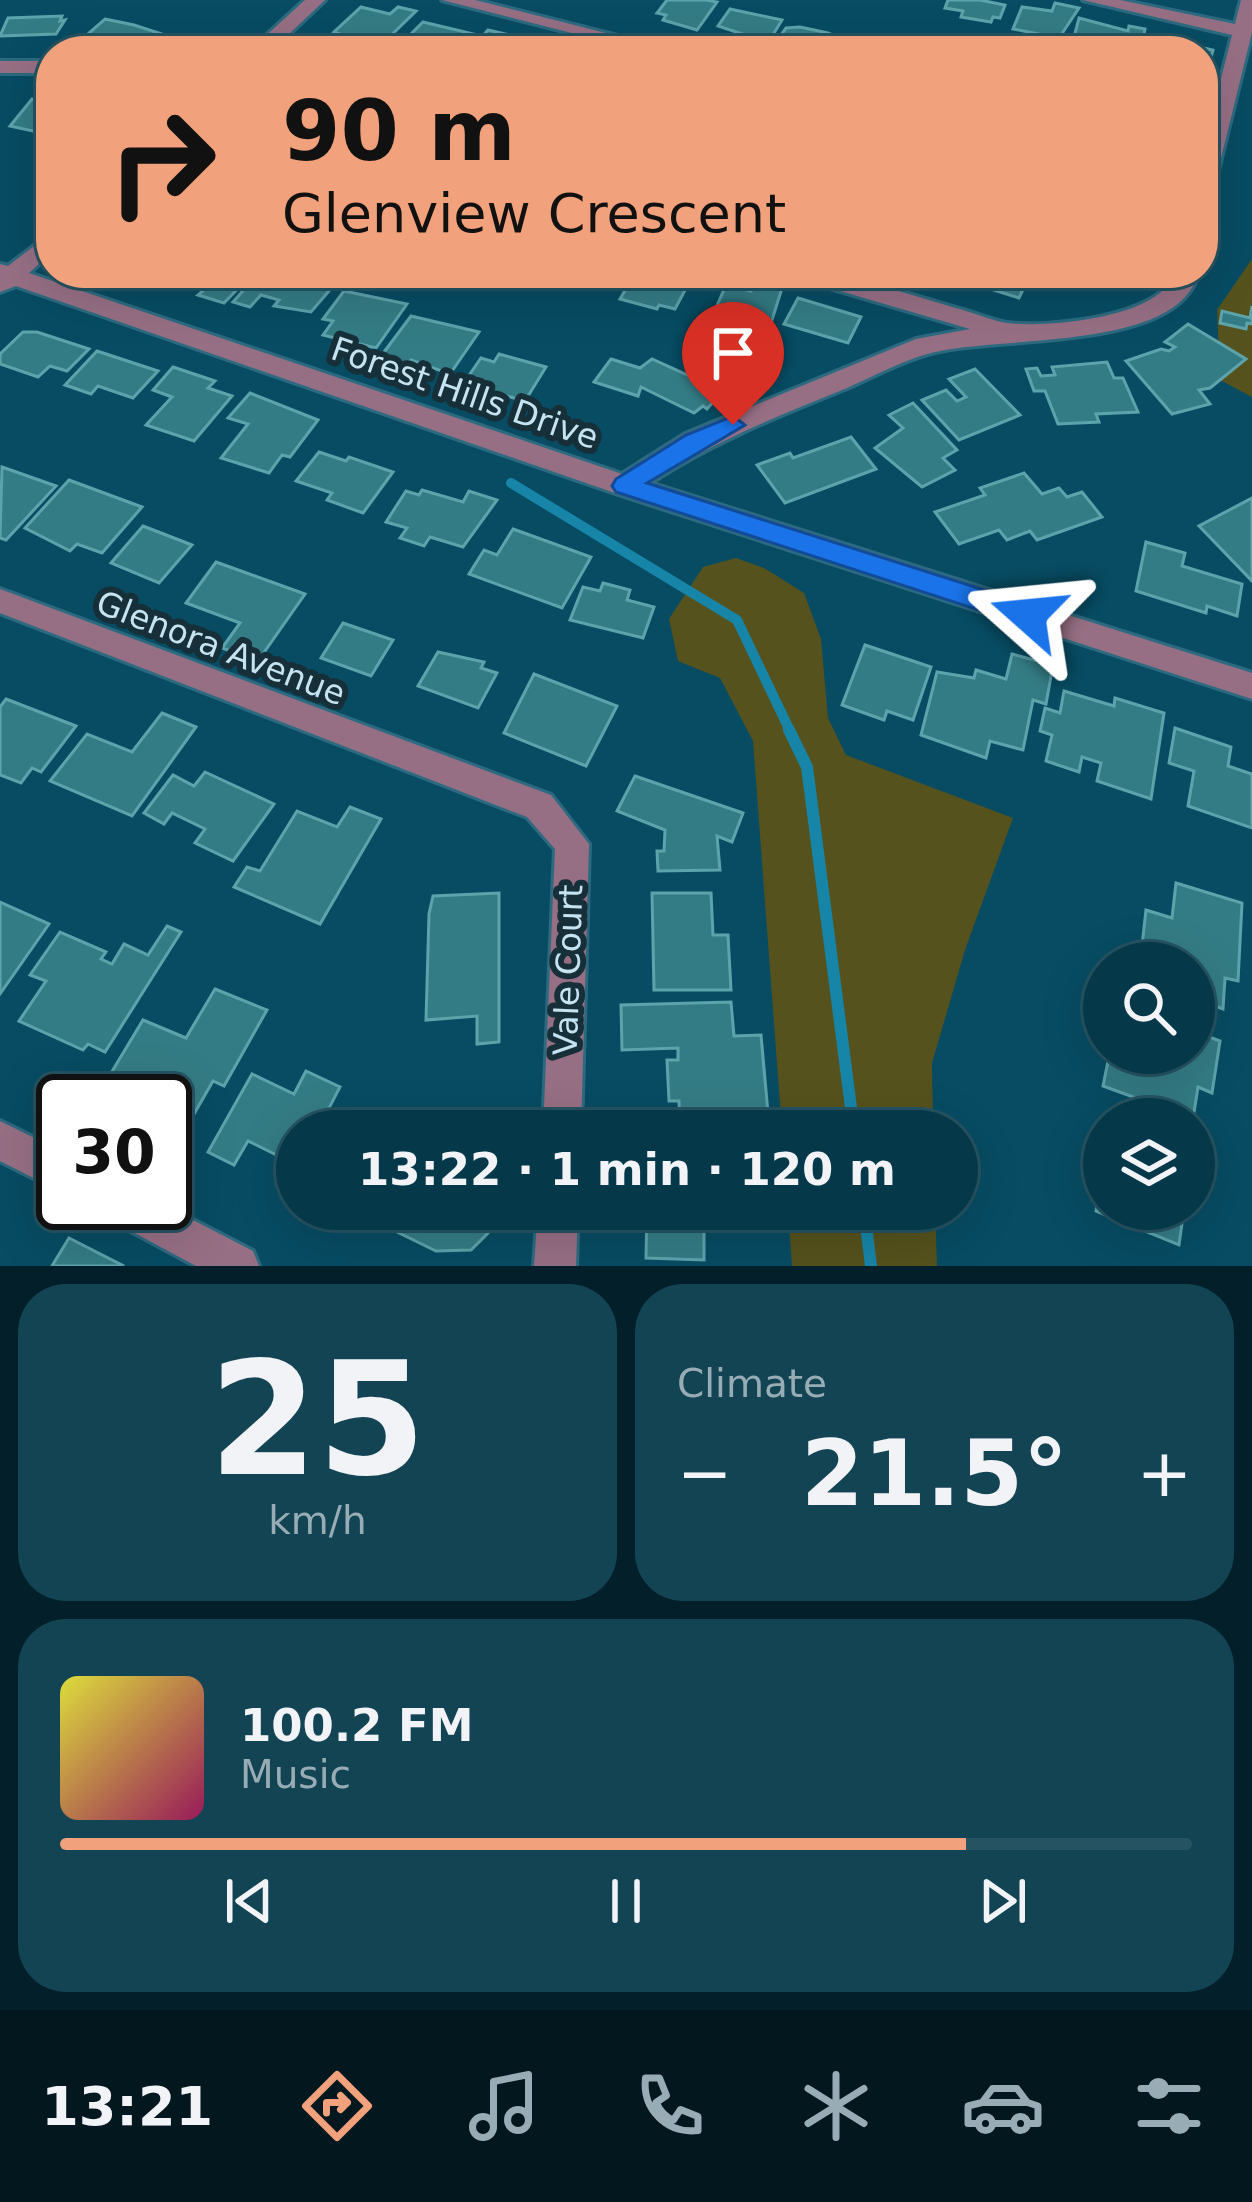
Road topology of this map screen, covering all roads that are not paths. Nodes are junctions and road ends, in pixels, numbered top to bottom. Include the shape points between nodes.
1 (316, 0) edge
2 (451, 0) edge
3 (1092, 0) edge
4 (1250, 0) edge
5 (1242, 32) junction
6 (276, 36) edge
7 (603, 36) edge
8 (0, 67) edge
9 (36, 67) edge
10 (1218, 127) edge
11 (36, 252) edge
12 (4, 278) edge
13 (858, 288) edge
14 (1182, 288) edge
15 (1008, 331) junction
16 (625, 486) junction
17 (0, 601) edge
18 (1252, 686) edge
19 (416, 763) joint
20 (563, 1110) edge
21 (0, 1139) edge
22 (36, 1158) edge
23 (170, 1230) edge
24 (557, 1230) edge
25 (238, 1266) edge
26 (555, 1266) edge

1 - 6 street
2 - 7 street
3 - 5 street
4 - 5 street
5 - 10 street
8 - 9 street
11 - 12 street
12 - 16 street, Forest Hills Drive
13 - 15 street
14 - 15 street via 1154,310 1100,326
15 - 16 street via 925,345 694,441
16 - 18 street, Forest Hills Drive
17 - 19 street, Glenora Avenue
19 - 20 street, Vale Court via 539,806 572,844
21 - 22 street
23 - 25 street
24 - 26 street

